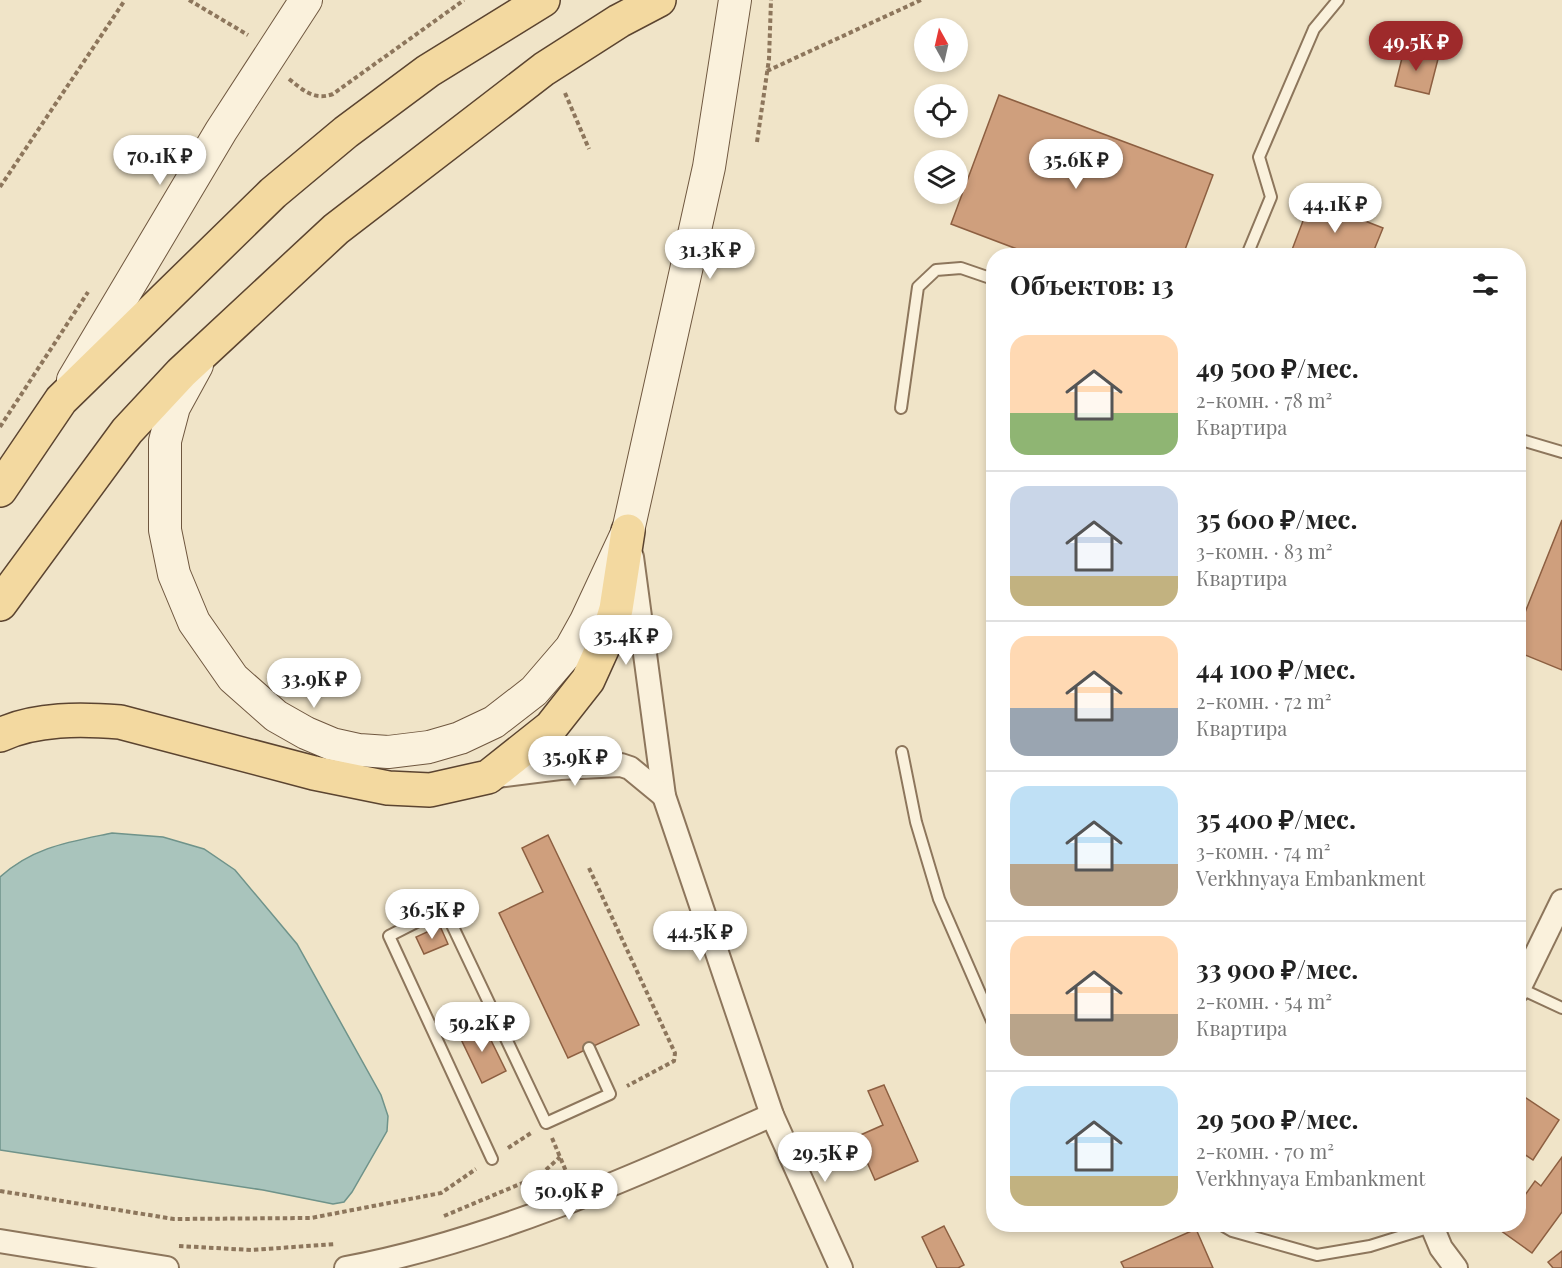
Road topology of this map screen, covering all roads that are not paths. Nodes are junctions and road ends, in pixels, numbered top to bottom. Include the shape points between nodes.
1 (306, 0) edge
2 (543, 0) edge
3 (659, 0) edge
4 (735, 0) edge
5 (1338, 0) edge
6 (1250, 248) edge
7 (986, 277) edge
8 (204, 354) junction
9 (61, 400) junction
10 (901, 408) dead end
11 (1526, 441) edge
12 (1562, 452) edge
13 (0, 490) edge
14 (628, 531) junction
15 (0, 604) edge
16 (0, 735) edge
17 (903, 752) dead end
18 (488, 777) junction
19 (664, 796) junction
20 (1562, 901) edge
21 (1526, 976) edge
22 (1526, 993) edge
23 (986, 1007) edge
24 (1562, 1008) edge
25 (589, 1048) dead end
26 (772, 1115) junction
27 (492, 1159) road end
28 (1236, 1232) edge
29 (1413, 1232) edge
30 (1434, 1232) edge
31 (0, 1240) edge
32 (167, 1268) edge
33 (346, 1268) edge
34 (841, 1268) edge
35 (1456, 1268) edge

1 - 9 main road via 221,131
2 - 9 main road via 428,71 328,147 273,193
3 - 8 main road via 619,21 554,81 336,229
4 - 14 main road via 709,167
5 - 6 lane via 1314,29 1259,157 1271,197
7 - 10 lane via 961,268 936,270 918,287
8 - 14 main road via 174,407 165,441 165,530 174,574 199,631 233,678 276,716 332,744 388,752 429,747 460,738 510,711 552,673 571,648
8 - 15 main road via 127,431
9 - 13 main road
11 - 12 lane
14 - 18 main road via 616,609 588,680 551,727
14 - 19 street
16 - 18 main road via 39,724 120,722 314,773 388,788 430,790
17 - 23 lane via 916,822 939,899
18 - 19 street via 621,765 635,771
19 - 26 street
20 - 21 street
22 - 24 lane
25 - 27 lane via 610,1094 546,1123 444,908 389,936
26 - 33 street via 577,1196 444,1245 402,1258
26 - 34 street
28 - 29 lane via 1317,1255 1370,1246
30 - 35 street
31 - 32 street

